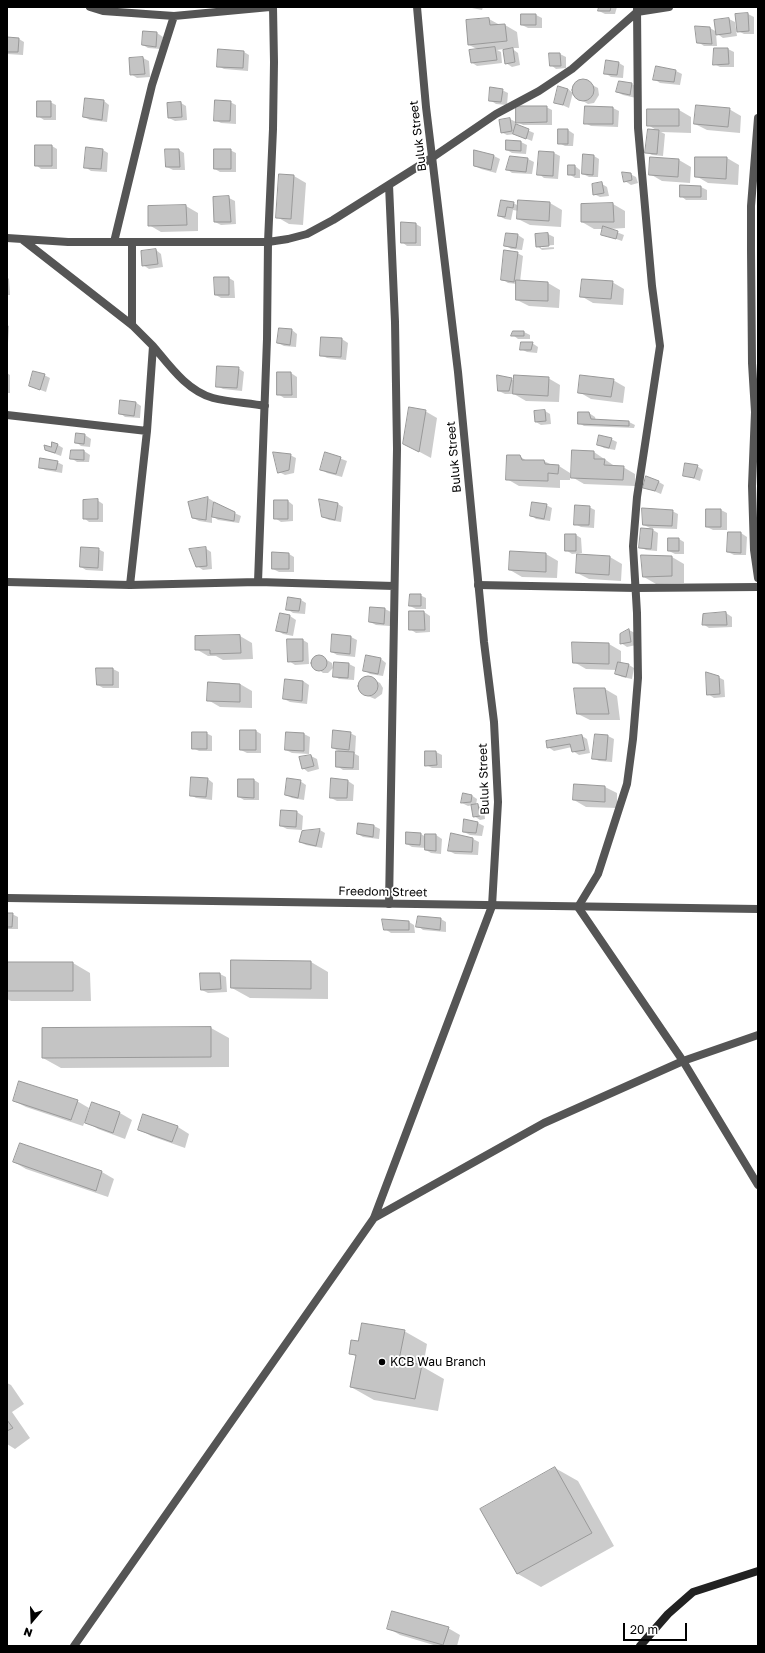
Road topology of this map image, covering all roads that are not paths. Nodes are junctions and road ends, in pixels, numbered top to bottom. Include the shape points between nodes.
1 (90, 7) edge
2 (272, 7) edge
3 (417, 7) edge
4 (669, 7) edge
5 (636, 9) edge
6 (174, 16) junction
7 (758, 118) edge
8 (433, 158) junction
9 (389, 185) junction
10 (7, 238) edge
11 (23, 240) junction
12 (114, 242) junction
13 (132, 242) junction
14 (268, 242) junction
15 (755, 249) edge
16 (132, 325) junction
17 (153, 346) junction
18 (265, 406) junction
19 (756, 412) edge
20 (7, 415) edge
21 (147, 431) junction
22 (758, 578) edge
23 (7, 582) edge
24 (258, 582) junction
25 (130, 585) junction
26 (478, 585) junction
27 (394, 586) junction
28 (636, 588) junction
29 (758, 588) edge
30 (7, 898) edge
31 (389, 904) junction
32 (492, 906) junction
33 (578, 907) junction
34 (758, 909) edge
35 (758, 1035) edge
36 (683, 1061) junction
37 (758, 1185) edge
38 (374, 1218) junction
39 (758, 1571) edge
40 (74, 1646) edge
41 (640, 1646) edge

1 - 6 street via 103,11
2 - 6 street
2 - 14 street via 273,129
3 - 8 street, Buluk Street
4 - 5 street
5 - 8 street via 572,69 539,91 496,114
5 - 28 street via 638,128 660,346 636,497 633,546
6 - 12 street via 152,85
7 - 15 street via 751,206
8 - 9 street
8 - 26 street, Buluk Street via 458,372
9 - 14 street via 307,234 288,240
9 - 27 street via 397,449
10 - 11 street
11 - 12 street
11 - 16 street
12 - 13 street
13 - 14 street
13 - 16 street
14 - 18 street
15 - 19 street via 752,364
16 - 17 street
17 - 18 street via 183,381 212,398
17 - 21 street
18 - 24 street
19 - 22 street via 752,486 754,550
20 - 21 street
21 - 25 street
23 - 25 street
24 - 25 street
24 - 27 street
26 - 28 street
26 - 32 street, Buluk Street via 494,722 498,795
27 - 31 street
28 - 29 street
28 - 33 street via 638,678 627,784 598,874
30 - 31 street, Freedom Street
31 - 32 street, Freedom Street
32 - 33 street, Freedom Street
32 - 38 street, Buluk Street
33 - 34 street, Freedom Street
33 - 36 street
35 - 36 street
36 - 37 street
36 - 38 street via 544,1123
38 - 40 street
39 - 41 main road via 694,1592 668,1614

